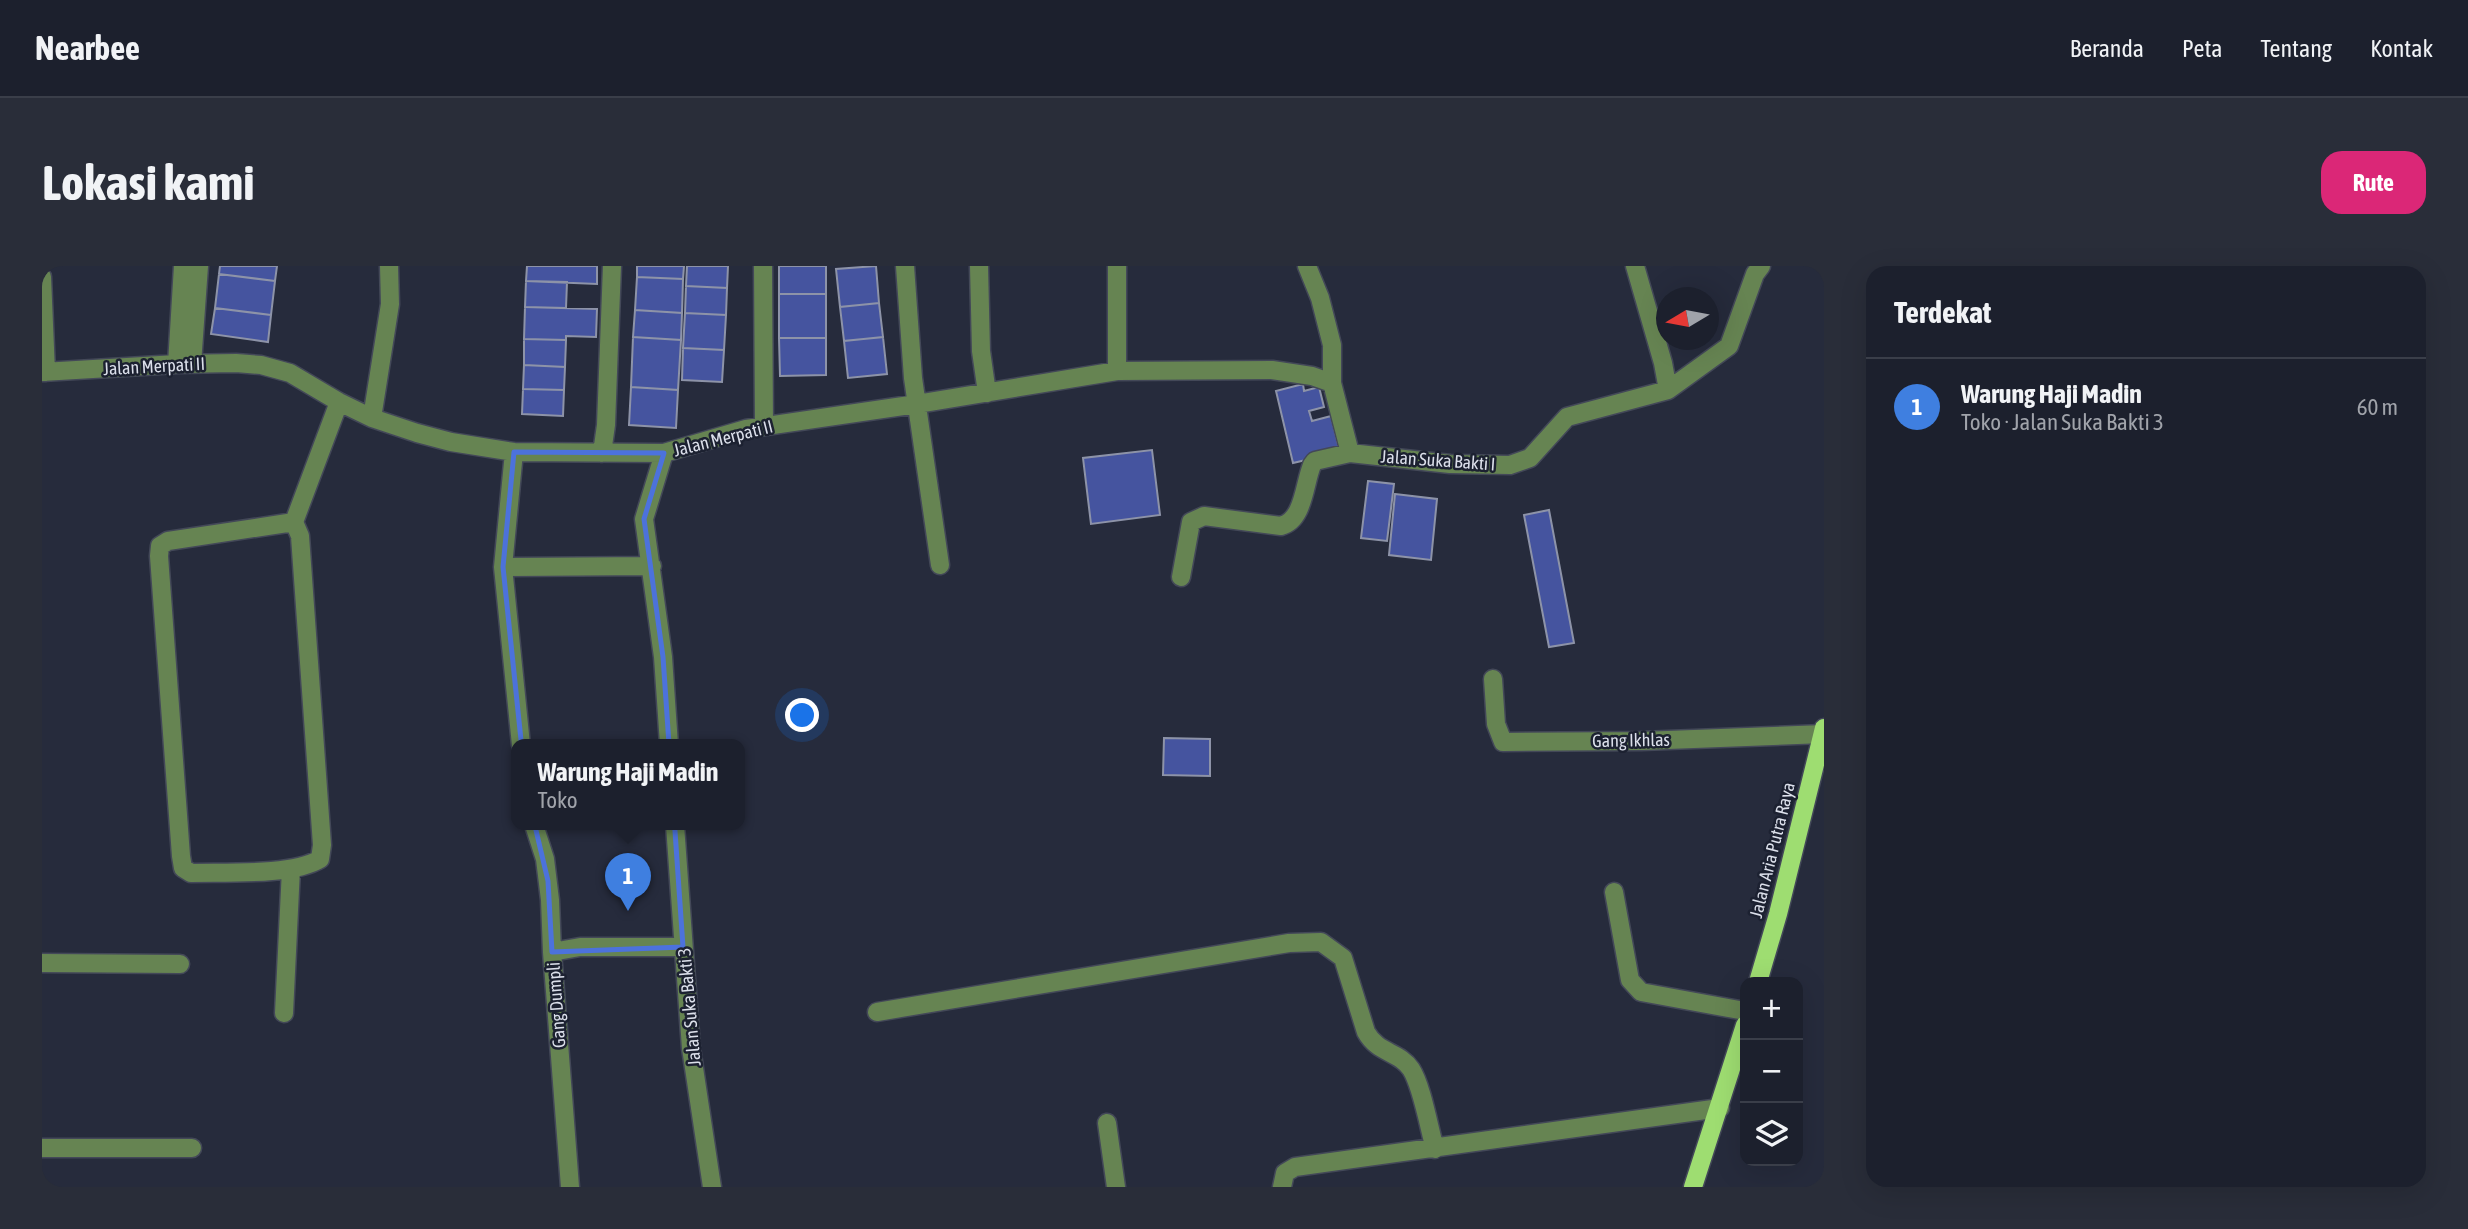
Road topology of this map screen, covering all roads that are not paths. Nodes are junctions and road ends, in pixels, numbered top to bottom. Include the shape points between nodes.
1 (183, 266) edge
2 (199, 266) edge
3 (389, 266) edge
4 (612, 266) edge
5 (763, 266) edge
6 (905, 266) edge
7 (979, 266) edge
8 (1116, 266) edge
9 (1307, 266) edge
10 (1635, 266) edge
11 (1761, 266) edge
12 (42, 276) edge
13 (184, 364) junction
14 (1118, 371) junction
15 (44, 372) edge
16 (1332, 383) junction
17 (1668, 390) junction
18 (987, 393) junction
19 (339, 402) junction
20 (916, 404) junction
21 (372, 418) junction
22 (764, 426) junction
23 (514, 452) junction
24 (602, 453) junction
25 (664, 453) junction
26 (1350, 453) junction
27 (294, 522) junction
28 (940, 565) dead end
29 (652, 566) junction
30 (503, 567) junction
31 (1181, 578) dead end
32 (1493, 679) dead end
33 (1823, 732) edge
34 (520, 739) edge
35 (669, 739) edge
36 (536, 830) edge
37 (675, 830) edge
38 (291, 869) junction
39 (1614, 892) dead end
40 (683, 947) junction
41 (552, 952) junction
42 (42, 963) edge
43 (180, 964) dead end
44 (1759, 977) edge
45 (1740, 1010) edge
46 (877, 1012) dead end
47 (284, 1013) dead end
48 (1740, 1040) edge
49 (1720, 1108) junction
50 (1107, 1123) dead end
51 (42, 1147) edge
52 (192, 1148) dead end
53 (1435, 1149) junction
54 (570, 1187) edge
55 (712, 1187) edge
56 (1116, 1187) edge
57 (1282, 1187) edge
58 (1693, 1187) edge

1 - 13 street
2 - 13 street
3 - 21 street via 390,304
4 - 24 street
5 - 22 street
6 - 20 street
7 - 18 street
8 - 14 street
9 - 16 street via 1332,345
10 - 17 street
11 - 17 street, Jalan Suka Bakti I via 1729,346
12 - 15 street
13 - 15 street, Jalan Merpati II
13 - 19 street, Jalan Merpati II via 261,365 290,373
14 - 16 street, Jalan Merpati II via 1272,370
14 - 18 street, Jalan Merpati II
16 - 26 street
17 - 26 street, Jalan Suka Bakti I via 1567,417 1530,458 1510,465
18 - 20 street, Jalan Merpati II
19 - 21 street, Jalan Merpati II
19 - 27 street
20 - 22 street, Jalan Merpati II
20 - 28 street
21 - 23 street, Jalan Merpati II via 428,436
22 - 25 street, Jalan Merpati II
23 - 24 street, Jalan Merpati II
23 - 30 street
24 - 25 street, Jalan Merpati II
25 - 29 street via 644,519
26 - 31 street, Jalan Suka Bakti I via 1311,465 1290,524 1204,516 1191,522
27 - 38 street via 300,536 322,845 320,859
27 - 38 street via 168,541 160,546 159,556 183,869 191,873
29 - 30 street
29 - 35 street
30 - 34 street
32 - 33 street, Gang Ikhlas via 1496,724 1503,741 1641,741
33 - 44 main road, Jalan Aria Putra Raya
36 - 41 street, Gang Dumpli via 545,859
37 - 40 street, Jalan Suka Bakti 3
38 - 47 street
39 - 45 street via 1630,980 1641,992
40 - 41 street via 580,947
40 - 55 street, Jalan Suka Bakti 3 via 691,1048
41 - 54 street, Gang Dumpli
42 - 43 street
46 - 53 street via 1289,943 1321,942 1343,958 1371,1042 1411,1069
48 - 49 main road
49 - 53 street
49 - 58 main road
50 - 56 street
51 - 52 street
53 - 57 street via 1295,1167 1285,1173

